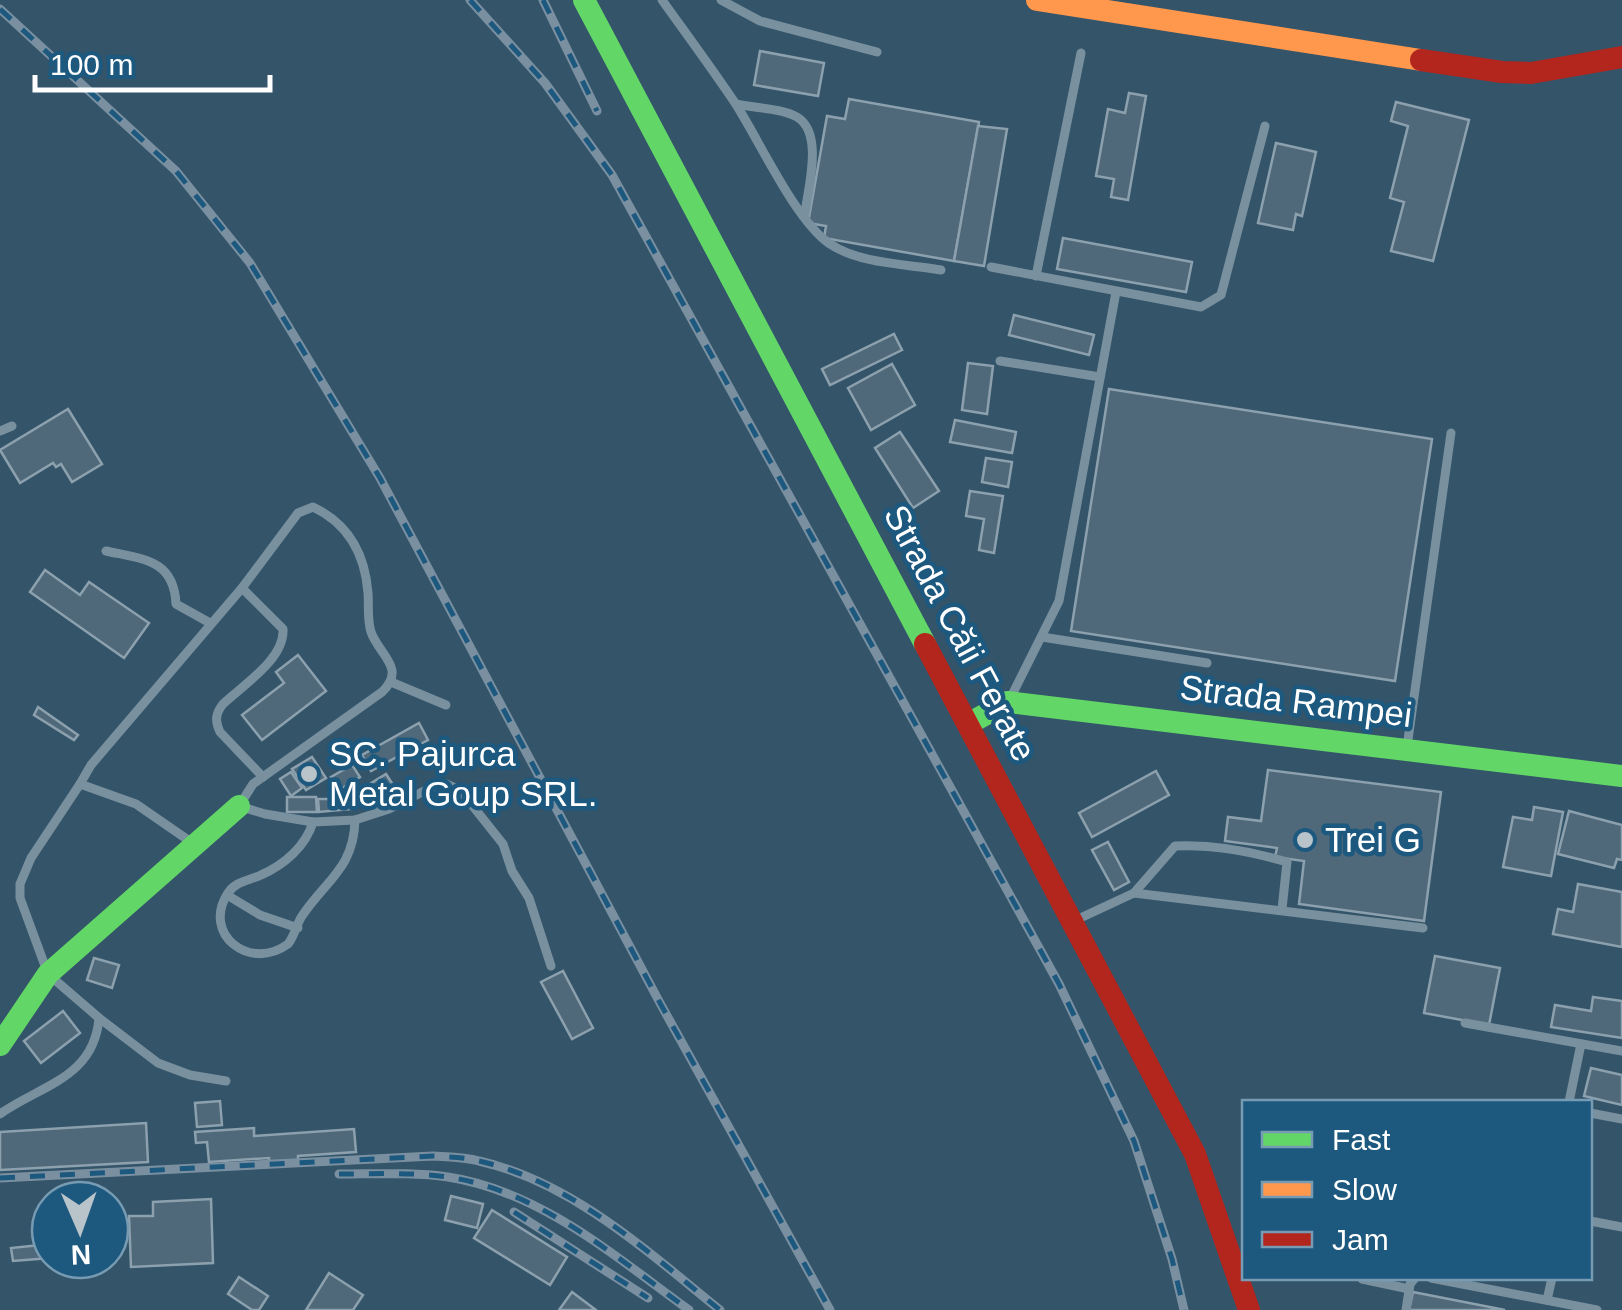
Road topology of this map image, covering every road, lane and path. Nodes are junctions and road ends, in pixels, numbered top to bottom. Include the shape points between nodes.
1 (584, 0) edge
2 (662, 0) edge
3 (721, 0) edge
4 (1037, 0) edge
5 (878, 52) dead end
6 (1081, 53) dead end
7 (1622, 57) edge
8 (736, 104) junction
9 (1264, 126) dead end
10 (805, 214) junction
11 (991, 267) dead end
12 (941, 270) dead end
13 (1036, 276) junction
14 (1116, 292) junction
15 (1000, 361) dead end
16 (1100, 377) junction
17 (12, 426) dead end
18 (0, 431) edge
19 (1451, 432) dead end
20 (106, 551) dead end
21 (242, 588) junction
22 (210, 623) junction
23 (1042, 637) junction
24 (1207, 663) dead end
25 (391, 682) junction
26 (1008, 702) junction
27 (446, 704) dead end
28 (968, 724) junction
29 (1407, 750) junction
30 (1622, 776) edge
31 (263, 777) junction
32 (80, 784) junction
33 (239, 806) junction
34 (354, 820) junction
35 (313, 822) junction
36 (193, 844) junction
37 (1134, 892) junction
38 (227, 895) junction
39 (1282, 909) junction
40 (1074, 921) junction
41 (298, 928) junction
42 (1423, 928) dead end
43 (551, 966) dead end
44 (48, 974) junction
45 (98, 1018) junction
46 (1464, 1023) dead end
47 (1581, 1044) junction
48 (0, 1045) edge
49 (1622, 1051) edge
50 (226, 1081) dead end
51 (1569, 1100) edge
52 (1592, 1113) edge
53 (0, 1114) edge
54 (1622, 1120) edge
55 (1592, 1222) edge
56 (1622, 1227) edge
57 (1367, 1280) edge
58 (1414, 1280) edge
59 (1442, 1280) edge
60 (1552, 1280) edge
61 (1409, 1289) junction
62 (1547, 1300) junction
63 (1250, 1310) edge
64 (1406, 1310) edge
65 (1598, 1310) edge

1 - 28 street, Strada Căii Ferate
2 - 8 lane
3 - 5 lane via 760,21
4 - 7 street via 1502,72
6 - 13 lane
8 - 10 lane
8 - 10 lane via 797,116 810,130
9 - 14 lane via 1221,296 1201,306
10 - 12 lane via 823,238 847,252
11 - 13 lane
13 - 14 lane
14 - 16 lane
15 - 16 lane
16 - 23 lane via 1059,601
17 - 18 lane
19 - 29 lane
20 - 22 lane via 157,563 172,582 176,604
21 - 22 lane
21 - 25 lane via 298,514 313,506 339,521 360,555 372,636 391,662
21 - 31 lane via 283,630 284,640 217,710 216,724
22 - 32 lane
23 - 24 lane
23 - 26 lane
25 - 27 lane
25 - 31 lane
26 - 28 street
26 - 29 street, Strada Rampei
28 - 40 street, Strada Căii Ferate
29 - 30 street, Strada Rampei
31 - 33 lane
32 - 36 lane via 136,804
32 - 44 lane via 20,884 24,914
33 - 35 lane
33 - 36 street
34 - 35 lane
34 - 41 lane via 350,852
34 - 43 lane via 432,786 460,790 503,844 530,898
35 - 38 lane via 288,857
36 - 44 street
37 - 39 lane
37 - 39 lane via 1175,846 1200,845 1287,862
37 - 40 lane
38 - 41 lane
38 - 41 lane via 221,922 243,952 271,954
39 - 42 lane
40 - 63 street, Strada Căii Ferate via 1195,1154
44 - 45 lane
44 - 48 street
45 - 50 lane via 158,1063
45 - 53 lane via 76,1071
46 - 47 lane
47 - 49 lane
47 - 51 lane
52 - 54 lane
55 - 56 lane
57 - 61 lane
58 - 61 lane
59 - 62 lane
60 - 62 lane
61 - 64 lane
62 - 65 lane

